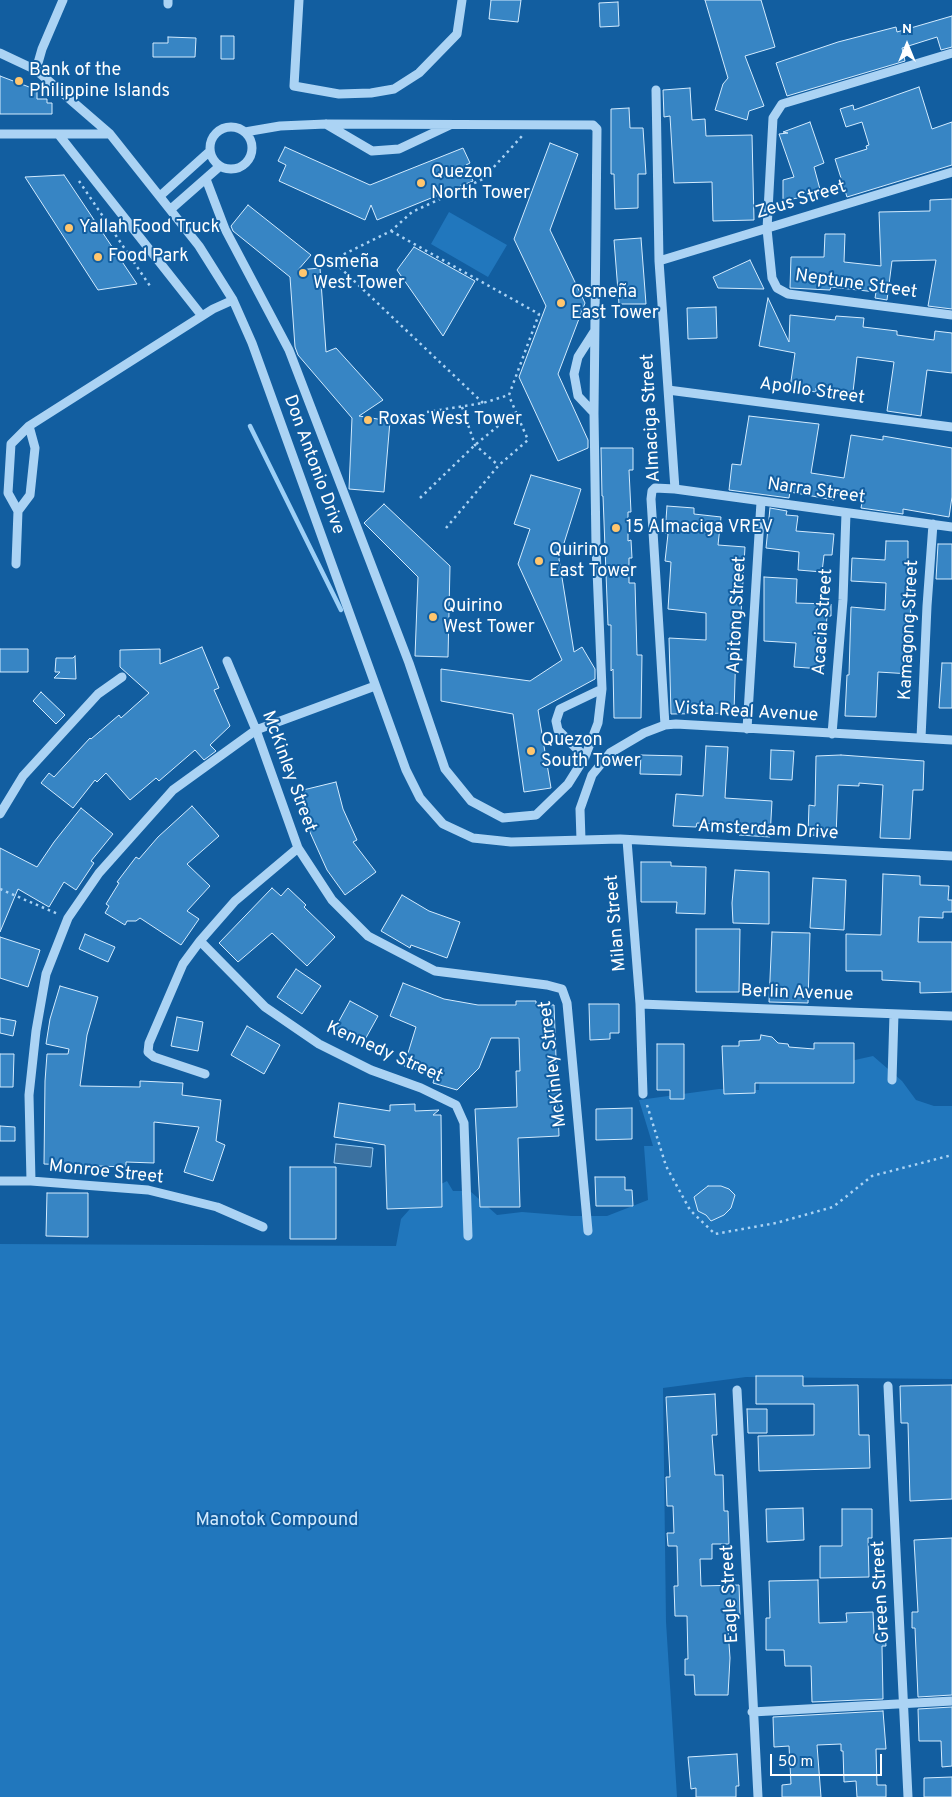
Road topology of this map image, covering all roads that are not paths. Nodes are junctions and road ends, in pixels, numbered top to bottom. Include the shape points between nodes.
1 (63, 0) edge
2 (299, 0) edge
3 (462, 0) edge
4 (0, 53) edge
5 (952, 53) edge
6 (36, 70) junction
7 (656, 90) dead end
8 (326, 124) junction
9 (453, 124) junction
10 (244, 132) junction
11 (0, 134) edge
12 (110, 134) junction
13 (59, 135) junction
14 (210, 151) junction
15 (220, 166) junction
16 (952, 172) edge
17 (206, 179) junction
18 (160, 196) junction
19 (171, 209) junction
20 (767, 228) junction
21 (660, 261) junction
22 (233, 300) junction
23 (952, 315) edge
24 (202, 316) junction
25 (594, 332) junction
26 (668, 390) junction
27 (594, 413) junction
28 (29, 426) junction
29 (952, 427) edge
30 (675, 489) junction
31 (761, 502) junction
32 (18, 511) junction
33 (846, 513) junction
34 (933, 524) junction
35 (952, 527) edge
36 (16, 564) dead end
37 (227, 661) dead end
38 (122, 677) dead end
39 (375, 686) junction
40 (602, 689) junction
41 (665, 725) junction
42 (256, 730) junction
43 (747, 730) junction
44 (832, 734) junction
45 (921, 738) junction
46 (952, 740) edge
47 (585, 757) junction
48 (0, 814) edge
49 (581, 840) junction
50 (626, 840) junction
51 (298, 848) junction
52 (952, 856) edge
53 (200, 942) junction
54 (640, 1004) junction
55 (894, 1014) junction
56 (952, 1016) edge
57 (204, 1074) dead end
58 (892, 1080) dead end
59 (643, 1094) road end
60 (0, 1181) edge
61 (31, 1181) junction
62 (262, 1228) dead end
63 (588, 1231) dead end
64 (468, 1236) dead end
65 (888, 1386) dead end
66 (737, 1390) dead end
67 (952, 1701) edge
68 (904, 1705) junction
69 (752, 1712) junction
70 (758, 1797) edge
71 (908, 1797) edge

1 - 6 street
2 - 3 street via 294,86 356,94 394,89 419,73 457,34
4 - 6 street, Don Antonio Drive
5 - 20 street, Neptune Street via 782,104 774,118
6 - 12 street, Don Antonio Drive
7 - 21 street, Almaciga Street
8 - 9 street
8 - 9 street via 372,150 399,149
8 - 10 street
9 - 25 street via 593,125 597,129
10 - 14 street via 233,127 221,130 212,139
10 - 15 street via 252,149 248,161 236,168
11 - 13 street
12 - 13 street
12 - 18 street, Don Antonio Drive
13 - 24 street
14 - 15 street
14 - 18 street
15 - 17 street
16 - 20 street, Zeus Street
17 - 19 street
17 - 47 street via 225,229 289,350 409,663 445,769 471,801 503,818 536,815 568,784
18 - 19 street, Don Antonio Drive
19 - 22 street, Don Antonio Drive
20 - 21 street, Zeus Street
20 - 23 street, Neptune Street via 772,278 777,288 788,294
21 - 26 street, Almaciga Street
22 - 24 street
22 - 39 street, Don Antonio Drive via 252,343
24 - 28 street
25 - 27 street
25 - 27 street via 578,357 574,374 578,396
26 - 29 street, Apollo Street
26 - 30 street, Almaciga Street
27 - 40 street
28 - 32 street via 35,448 30,495
28 - 32 street via 10,444 8,493
30 - 31 street, Narra Street
30 - 41 street, Almaciga Street via 655,488 651,499
31 - 33 street, Narra Street
31 - 43 street, Apitong Street
32 - 36 street
33 - 34 street, Narra Street
33 - 44 street, Acacia Street via 843,600
34 - 35 street, Narra Street
34 - 45 street, Kamagong Street
37 - 42 street, McKinley Street
38 - 48 street via 98,694 23,776
39 - 42 street
39 - 49 street, Don Antonio Drive via 406,770 420,798 443,824 473,838 511,842
40 - 47 street via 598,723
40 - 47 street via 560,709 556,721 558,730
41 - 43 street, Vista Real Avenue
41 - 49 street, Vista Real Avenue via 610,753 592,775 580,809
42 - 51 street, McKinley Street
42 - 61 street via 173,790 99,874 68,918 46,974 36,1031 30,1095
43 - 44 street, Vista Real Avenue
44 - 45 street, Vista Real Avenue
45 - 46 street, Vista Real Avenue
49 - 50 street, Amsterdam Drive
50 - 52 street, Amsterdam Drive
50 - 54 street, Milan Street
51 - 53 street via 235,901
51 - 63 street, McKinley Street via 332,900 368,936 422,966 435,971 562,989 567,1002
53 - 57 street via 184,964 148,1043 148,1052
53 - 64 street, Kennedy Street via 265,1007 320,1044 371,1070 456,1105 464,1123
54 - 55 street, Berlin Avenue
54 - 59 street, Milan Street
55 - 56 street, Berlin Avenue
55 - 58 street
60 - 61 street, Monroe Street
61 - 62 street, Monroe Street via 148,1190 217,1207
65 - 68 street, Green Street
66 - 69 street, Eagle Street
67 - 68 street
68 - 69 street
68 - 71 street, Green Street
69 - 70 street, Eagle Street

